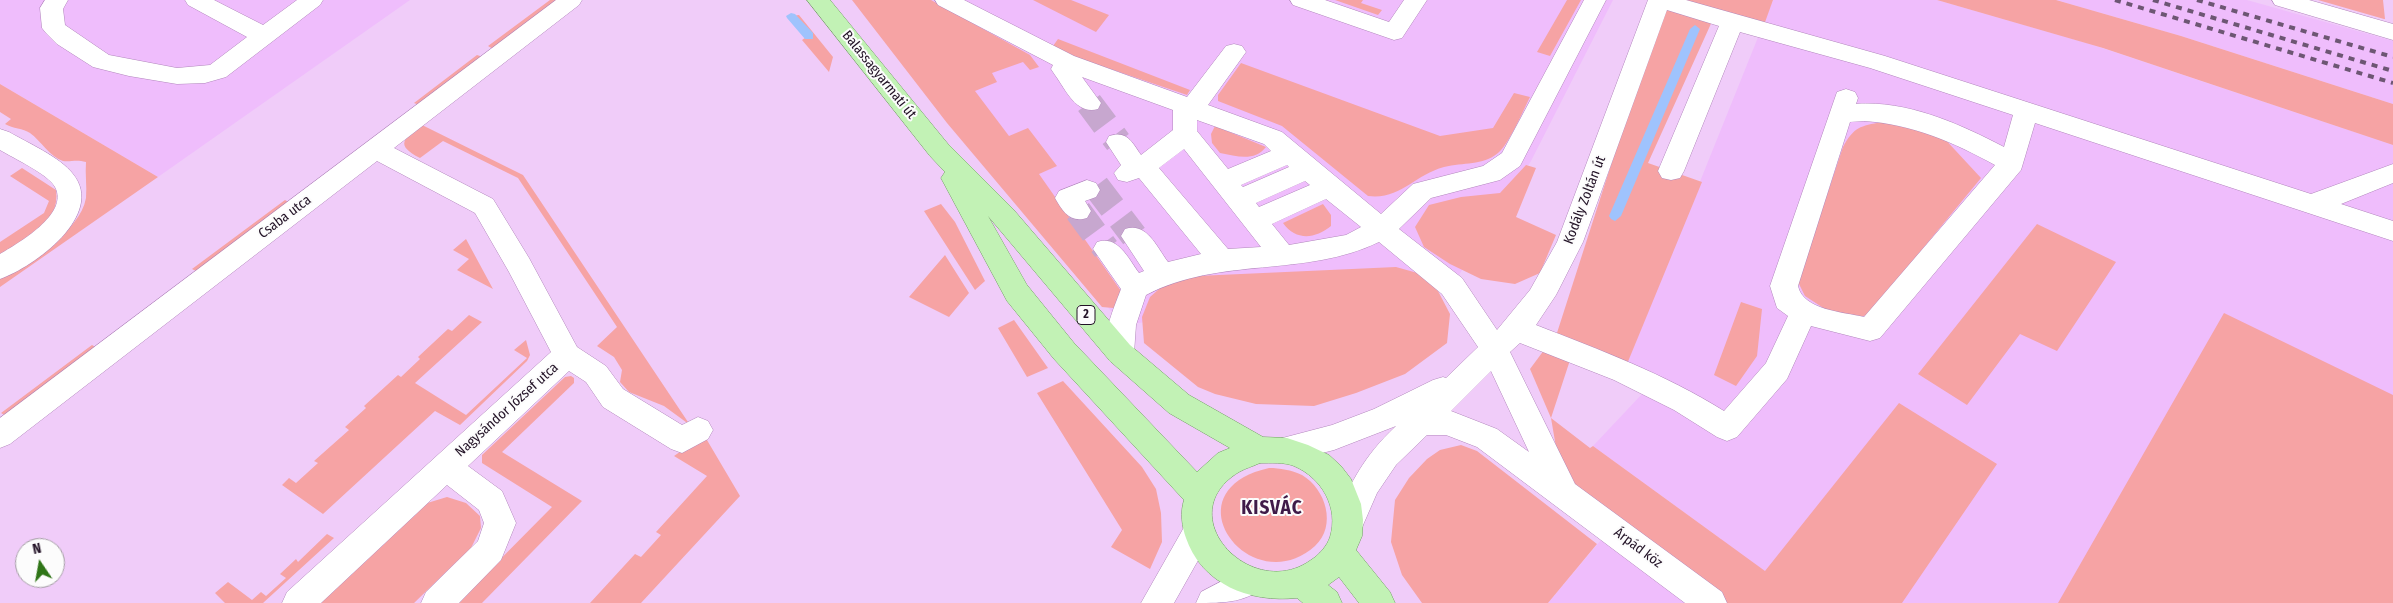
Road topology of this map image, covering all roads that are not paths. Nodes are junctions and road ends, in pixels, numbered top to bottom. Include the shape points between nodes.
1 (57, 0) edge
2 (196, 0) edge
3 (312, 0) edge
4 (571, 0) edge
5 (818, 0) edge
6 (946, 0) edge
7 (1301, 0) edge
8 (1416, 0) edge
9 (1595, 0) edge
10 (1660, 0) edge
11 (2283, 0) edge
12 (1732, 22) junction
13 (2393, 32) edge
14 (264, 36) junction
15 (1234, 52) dead end
16 (1064, 66) junction
17 (1089, 103) tunnel mouth
18 (1188, 107) junction
19 (2026, 112) junction
20 (1185, 133) junction
21 (0, 138) edge
22 (1118, 142) tunnel mouth
23 (375, 149) junction
24 (939, 150) junction
25 (1299, 161) junction
26 (2012, 163) junction
27 (1136, 169) junction
28 (1671, 171) dead end
29 (2393, 173) edge
30 (1329, 187) junction
31 (1231, 191) junction
32 (2311, 205) junction
33 (1256, 220) junction
34 (1382, 230) junction
35 (2393, 231) edge
36 (1134, 236) tunnel mouth
37 (1106, 250) tunnel mouth
38 (1283, 256) junction
39 (1221, 260) junction
40 (0, 268) edge
41 (1162, 274) junction
42 (1135, 288) junction
43 (1803, 312) junction
44 (1516, 329) junction
45 (1495, 350) junction
46 (1120, 353) junction
47 (567, 355) junction
48 (1469, 376) junction
49 (1421, 422) junction
50 (698, 430) dead end
51 (0, 435) edge
52 (1270, 450) junction
53 (445, 466) junction
54 (1564, 494) junction
55 (1199, 495) junction
56 (1349, 522) junction
57 (1198, 532) junction
58 (1339, 554) junction
59 (1249, 582) junction
60 (1302, 582) junction
61 (298, 603) edge
62 (437, 603) edge
63 (1158, 603) edge
64 (1212, 603) edge
65 (1326, 603) edge
66 (1379, 603) edge
67 (1712, 603) edge

1 - 14 street via 51,8 47,33 65,38 101,61 129,68 177,76 205,75 218,71
2 - 14 street
3 - 14 street
4 - 23 street, Csaba utca
5 - 24 main road, Balassagyarmati út / 2
6 - 16 street, Árpád köz
7 - 8 street via 1394,32
9 - 34 street via 1511,159 1492,174 1422,190
10 - 12 street
10 - 44 street, Kodály Zoltán út via 1570,242 1556,273
11 - 13 street
12 - 19 street via 1877,62
12 - 28 street
15 - 18 street
16 - 17 street
16 - 18 street, Árpád köz
18 - 20 street
18 - 25 street, Árpád köz via 1273,138
19 - 26 street
19 - 32 street
20 - 27 street via 1170,150
20 - 31 street
21 - 40 street via 63,179 70,192 68,206 56,227
22 - 27 street
23 - 47 street, Nagysándor József utca via 484,206
23 - 51 street, Csaba utca
24 - 46 main road, 2 via 1004,216
24 - 55 main road, 2 via 1017,292 1064,351
25 - 30 street, Árpád köz
25 - 31 street
26 - 43 street via 1870,330
26 - 43 street via 1961,135 1887,112 1844,106 1784,286 1787,300
27 - 39 street
29 - 32 street
30 - 33 street
30 - 34 street, Árpád köz
31 - 33 street
32 - 35 street
33 - 38 street
34 - 38 street via 1351,244
34 - 45 street, Árpád köz via 1452,286
36 - 41 street
37 - 42 street
38 - 39 street
39 - 41 street
41 - 42 street
42 - 46 street via 1122,325
43 - 44 street via 1777,371 1727,428 1684,401 1624,372
44 - 45 street, Kodály Zoltán út
45 - 48 street, Kodály Zoltán út
45 - 54 street, Árpád köz
46 - 52 main road, 2 via 1179,404
47 - 50 street via 596,374 614,398 682,440
47 - 53 street, Nagysándor József utca
48 - 49 street, Kodály Zoltán út
48 - 52 street, Kodály Zoltán út via 1384,418 1334,437
49 - 54 street, Árpád köz via 1448,422 1487,438
49 - 56 street, Kodály Zoltán út via 1385,456 1365,485
52 - 55 main road, 2 via 1239,455 1222,464 1208,478
52 - 56 main road, 2 via 1304,456 1324,468 1338,485 1347,505
53 - 61 street, Nagysándor József utca
53 - 62 street via 491,501 500,523 490,550
54 - 67 street, Árpád köz
55 - 57 main road, 2
56 - 58 main road, 2
57 - 59 main road, 2 via 1211,557 1234,576
57 - 63 street
58 - 60 main road, 2 via 1317,575
58 - 66 main road
59 - 60 main road, 2 via 1284,586
59 - 64 street
60 - 65 main road

